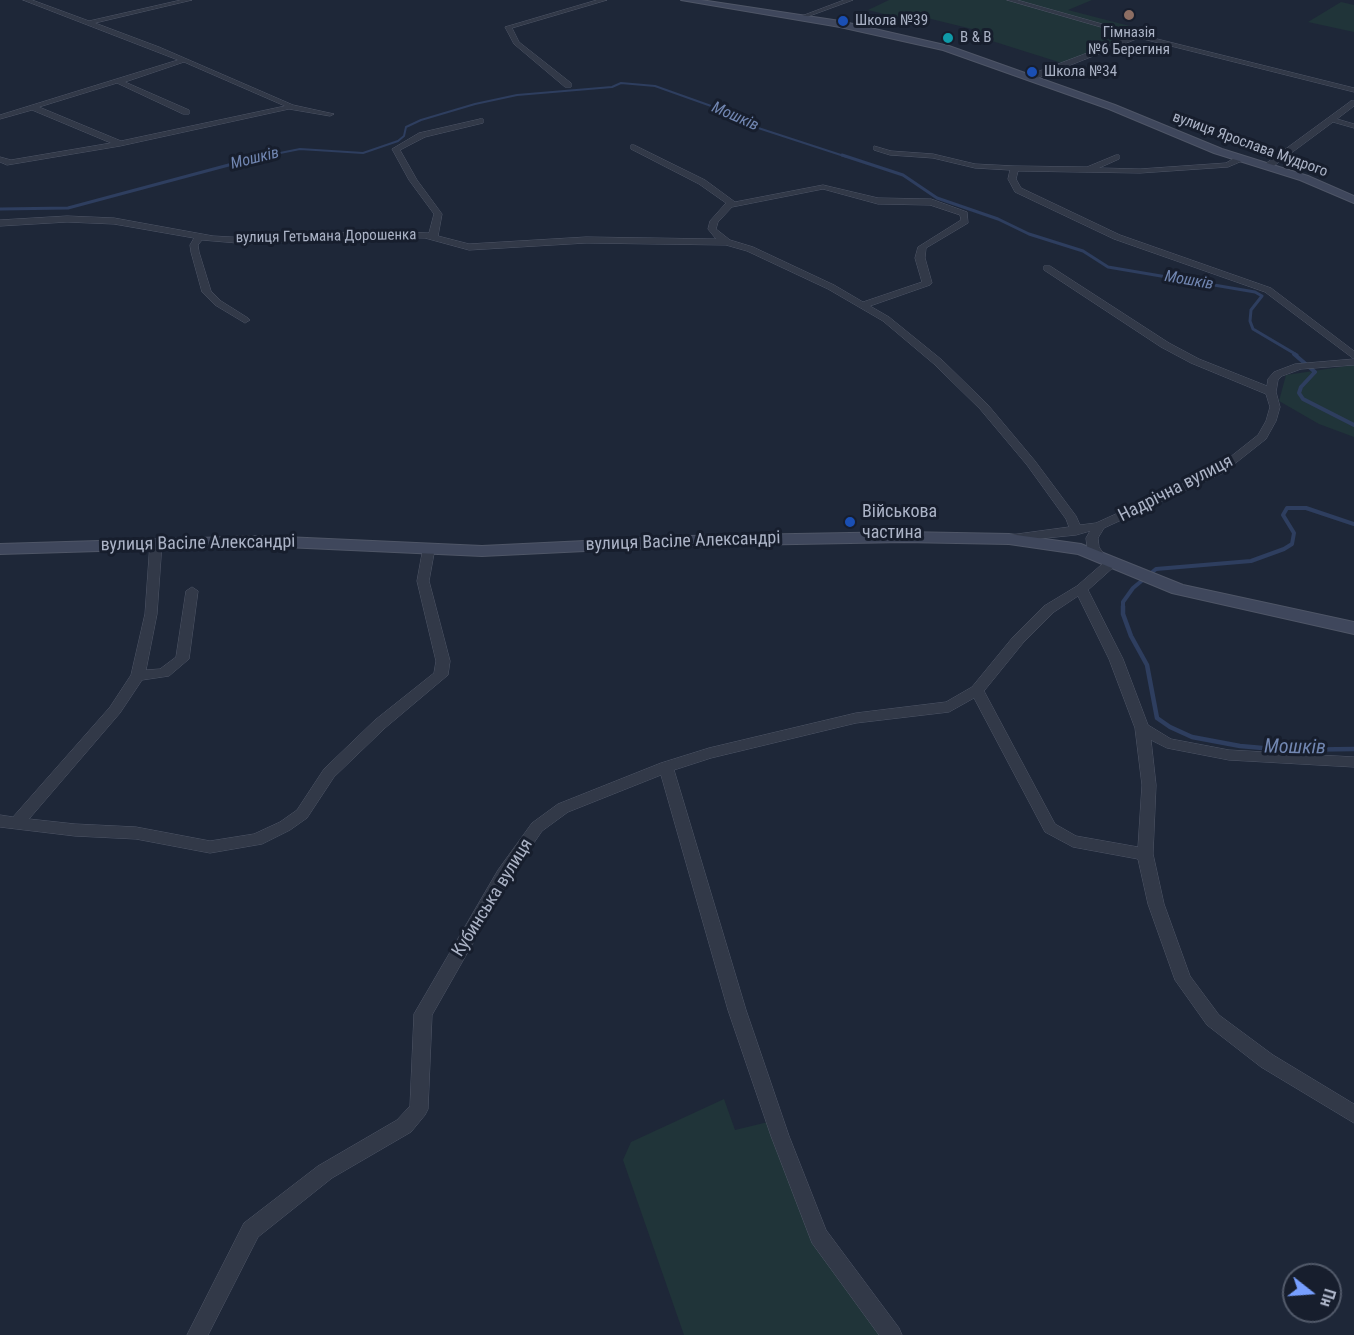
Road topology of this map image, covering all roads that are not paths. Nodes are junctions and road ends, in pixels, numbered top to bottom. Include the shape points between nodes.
1 (26, 0) edge
2 (189, 0) edge
3 (604, 0) edge
4 (685, 0) edge
5 (850, 0) edge
6 (1010, 0) edge
7 (802, 17) junction
8 (91, 22) junction
9 (1139, 36) junction
10 (185, 60) junction
11 (1032, 77) junction
12 (122, 80) junction
13 (568, 85) dead end
14 (1354, 90) edge
15 (1354, 103) edge
16 (32, 107) junction
17 (289, 107) junction
18 (186, 112) dead end
19 (330, 114) dead end
20 (0, 117) edge
21 (1333, 120) junction
22 (480, 121) dead end
23 (1354, 126) edge
24 (120, 144) junction
25 (634, 147) dead end
26 (877, 148) dead end
27 (1116, 158) dead end
28 (0, 159) edge
29 (1239, 159) junction
30 (1268, 166) junction
31 (1014, 168) junction
32 (1089, 169) junction
33 (1354, 200) edge
34 (732, 205) junction
35 (0, 223) edge
36 (200, 236) junction
37 (433, 237) junction
38 (727, 242) junction
39 (1047, 268) dead end
40 (862, 305) junction
41 (245, 321) dead end
42 (1354, 356) edge
43 (1354, 362) edge
44 (1270, 392) junction
45 (1099, 526) junction
46 (1076, 531) junction
47 (1009, 538) junction
48 (156, 543) junction
49 (429, 548) junction
50 (0, 549) edge
51 (1106, 559) junction
52 (1081, 589) junction
53 (192, 591) dead end
54 (1354, 628) edge
55 (138, 676) junction
56 (976, 690) junction
57 (1142, 728) junction
58 (1354, 762) edge
59 (666, 767) junction
60 (0, 821) edge
61 (17, 822) junction
62 (1145, 854) junction
63 (1354, 1114) edge
64 (197, 1335) edge
65 (892, 1335) edge

1 - 8 street
2 - 8 street
3 - 13 street via 508,27 516,43
4 - 7 main road, вулиця Ярослава Мудрого
5 - 7 street
6 - 9 street
7 - 11 main road, вулиця Ярослава Мудрого via 911,39
8 - 10 street
9 - 11 street
9 - 14 street
10 - 12 street
10 - 17 street
11 - 29 main road, вулиця Ярослава Мудрого
12 - 16 street
12 - 18 street via 121,83
15 - 21 street
16 - 20 street
16 - 24 street
17 - 19 street
17 - 24 street
21 - 23 street
21 - 30 street
22 - 37 street via 422,135 396,148 438,214
24 - 28 street via 10,163
25 - 34 street via 702,182
26 - 31 street via 975,166
27 - 32 street
29 - 30 main road, вулиця Ярослава Мудрого
29 - 32 street via 1228,165 1140,171
30 - 33 main road, вулиця Ярослава Мудрого
31 - 32 street
31 - 42 street via 1012,179 1018,190 1117,237 1268,290
34 - 38 street via 714,221 712,229
34 - 40 street via 816,187 878,201 931,202 964,214 965,221 922,247 920,258 927,282
35 - 36 street, вулиця Гетьмана Дорошенка via 114,221
36 - 37 street, вулиця Гетьмана Дорошенка via 249,241 373,234
36 - 41 street via 194,245 207,292
37 - 38 street, вулиця Гетьмана Дорошенка via 484,247 586,240
38 - 40 street, вулиця Гетьмана Дорошенка via 831,286
39 - 44 street via 1195,362
40 - 46 street, вулиця Гетьмана Дорошенка via 886,319 984,407 1050,488
43 - 44 street via 1299,366 1273,379
44 - 45 street, Надрічна вулиця via 1275,407 1272,422 1243,454 1219,471
45 - 46 street, Надрічна вулиця
45 - 51 street via 1092,538 1093,547
46 - 47 street, Надрічна вулиця
47 - 49 main road, вулиця Васіле Александрі via 699,540 482,551
47 - 51 main road, вулиця Васіле Александрі via 1060,545
48 - 49 main road, вулиця Васіле Александрі via 308,542
48 - 50 main road, вулиця Васіле Александрі
48 - 55 street via 151,614
49 - 61 street via 423,581 443,661 441,675 380,724 329,773 302,814 285,826 257,840 210,847 136,833
51 - 52 street, Кубинська вулиця
51 - 54 main road, вулиця Васіле Александрі via 1163,584
52 - 56 street, Кубинська вулиця via 1049,609
52 - 57 street via 1116,659
53 - 55 street via 182,659 164,673
55 - 61 street via 115,710
56 - 59 street, Кубинська вулиця via 949,707 856,718 747,743
56 - 62 street via 1050,828 1073,841
57 - 58 street via 1167,743 1229,755
57 - 62 street via 1149,785
59 - 64 street, Кубинська вулиця via 563,808 537,827 504,874 423,1014 419,1109 404,1126 325,1172 251,1230
59 - 65 street via 737,1010 819,1236
60 - 61 street
62 - 63 street via 1156,904 1183,980 1214,1020 1267,1061

